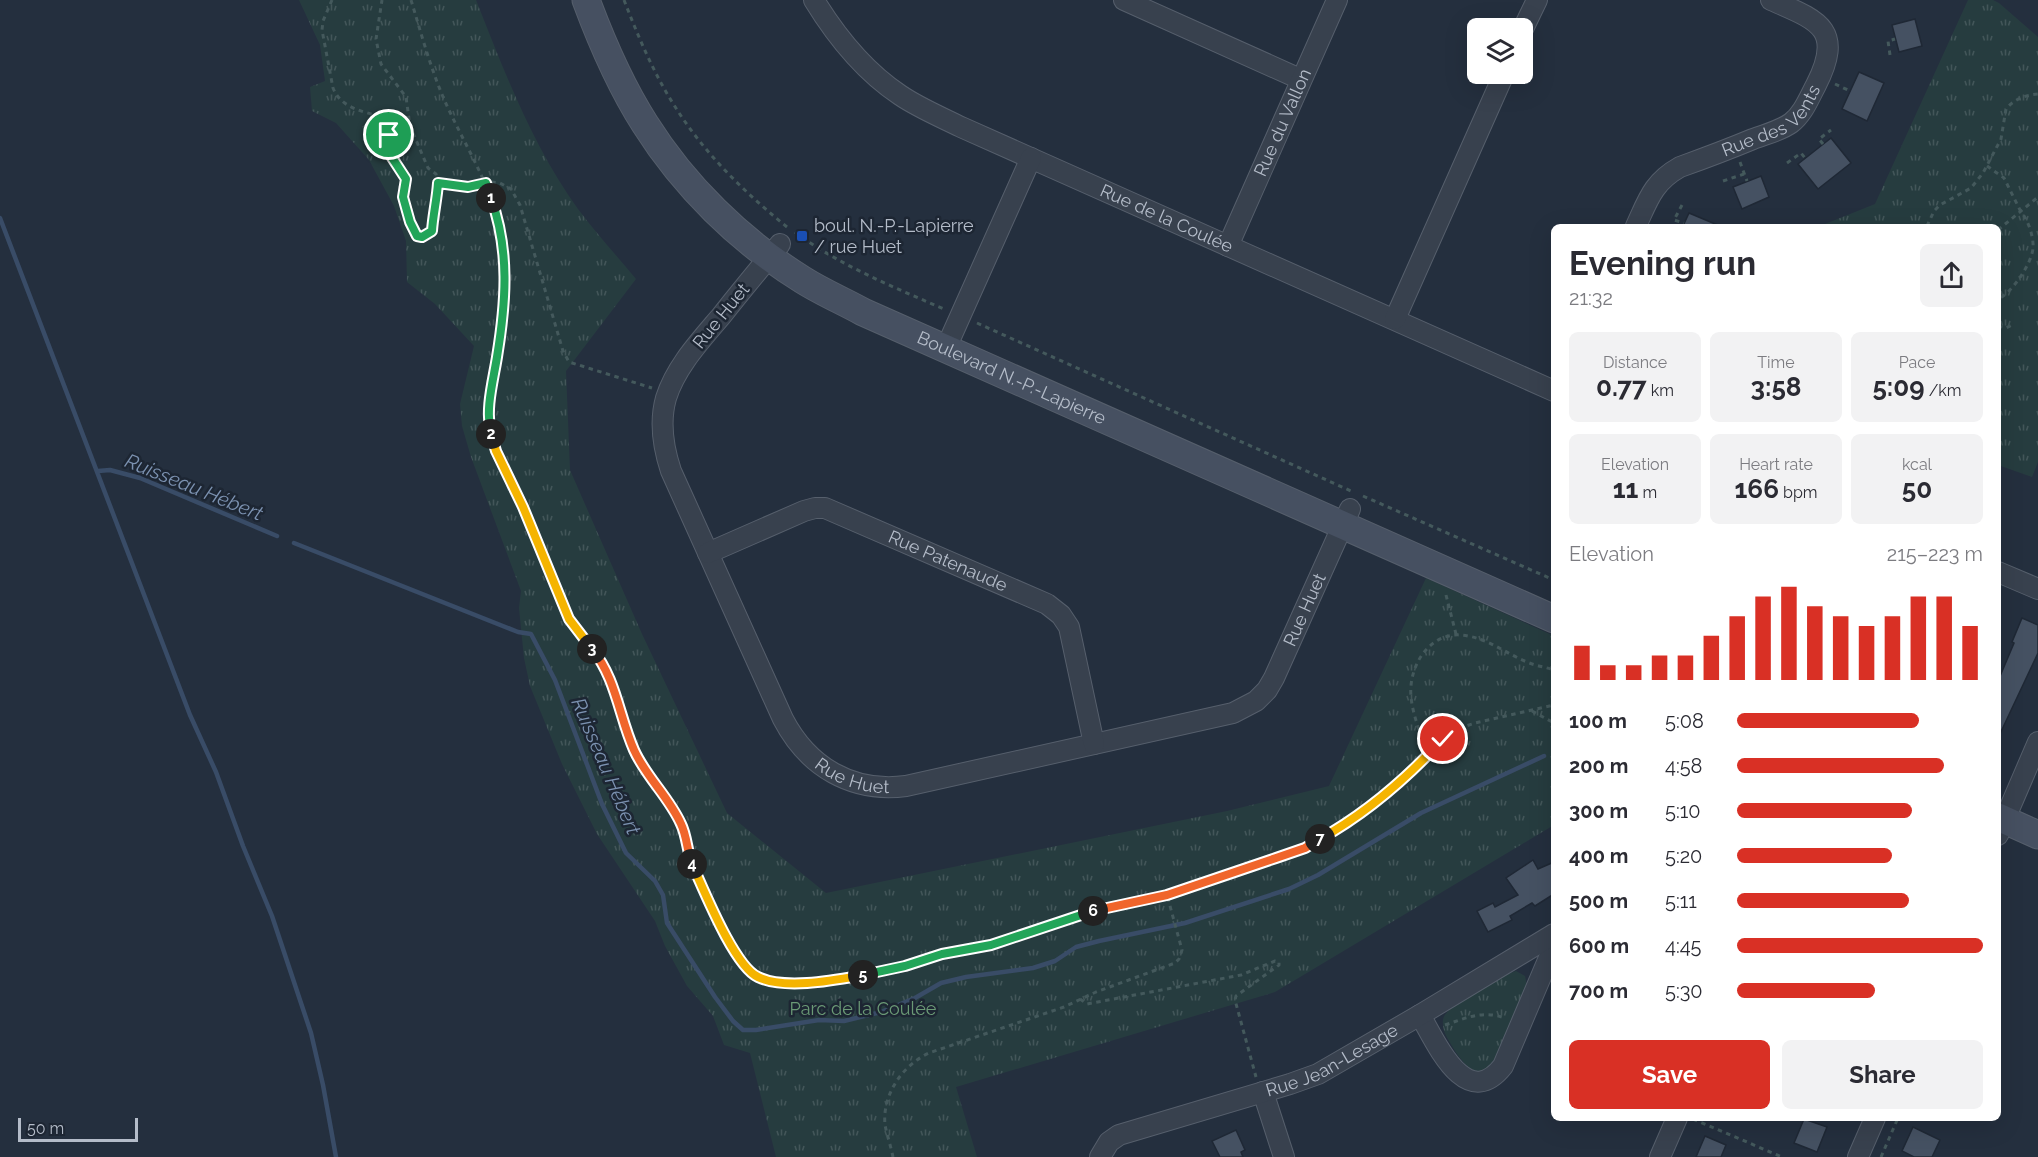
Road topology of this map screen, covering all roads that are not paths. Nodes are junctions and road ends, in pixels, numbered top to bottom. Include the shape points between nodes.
1 (586, 0) edge
2 (605, 0) edge
3 (814, 0) edge
4 (1337, 0) edge
5 (1537, 0) edge
6 (1770, 0) edge
7 (1134, 2) edge
8 (1528, 18) edge
9 (1300, 79) junction
10 (1500, 84) edge
11 (1031, 158) junction
12 (1637, 224) edge
13 (1228, 246) junction
14 (774, 250) junction
15 (1395, 319) junction
16 (948, 330) junction
17 (1551, 390) edge
18 (1346, 517) junction
19 (708, 553) junction
20 (2001, 573) edge
21 (2038, 589) edge
22 (1551, 598) edge
23 (1551, 617) edge
24 (2038, 742) edge
25 (1094, 744) junction
26 (2002, 814) edge
27 (2038, 814) edge
28 (2038, 835) edge
29 (1551, 936) edge
30 (1551, 953) edge
31 (1420, 1015) junction
32 (1260, 1087) junction
33 (1676, 1121) edge
34 (1874, 1121) edge
35 (1100, 1157) edge
36 (1284, 1157) edge
37 (1660, 1157) edge
38 (1858, 1157) edge

1 - 14 street, Boulevard N.-P.-Lapierre via 613,65 645,125 687,181 739,233
2 - 14 street, Boulevard N.-P.-Lapierre via 644,87 689,156
3 - 11 street, Rue de la Coulée via 846,46 899,95
4 - 9 street, Rue du Vallon
5 - 8 street
6 - 12 street, Rue des Vents via 1811,18 1821,27 1828,43 1824,67 1802,110 1780,129 1680,167 1660,180
7 - 9 street
9 - 13 street, Rue du Vallon
10 - 15 street
11 - 13 street, Rue de la Coulée
11 - 16 street
13 - 15 street, Rue de la Coulée
14 - 16 street, Boulevard N.-P.-Lapierre
14 - 19 street, Rue Huet via 686,359 666,399 662,421 666,455
15 - 17 street, Rue de la Coulée
16 - 18 street, Boulevard N.-P.-Lapierre
18 - 22 street, Boulevard N.-P.-Lapierre
18 - 23 street, Boulevard N.-P.-Lapierre
18 - 25 street, Rue Huet via 1274,678 1256,701 1233,713
19 - 25 street, Rue Patenaude via 804,511 825,508 1047,604 1068,627
19 - 25 street, Rue Huet via 789,732 802,750 835,775 878,787 895,787
20 - 21 street
24 - 26 street
26 - 27 street
26 - 28 street
29 - 31 street, Rue Jean-Lesage
30 - 31 street via 1503,1066 1493,1076 1477,1082 1459,1075
31 - 32 street, Rue Jean-Lesage via 1318,1074
32 - 35 street, Rue Jean-Lesage via 1119,1135
32 - 36 street
33 - 37 street
34 - 38 street

